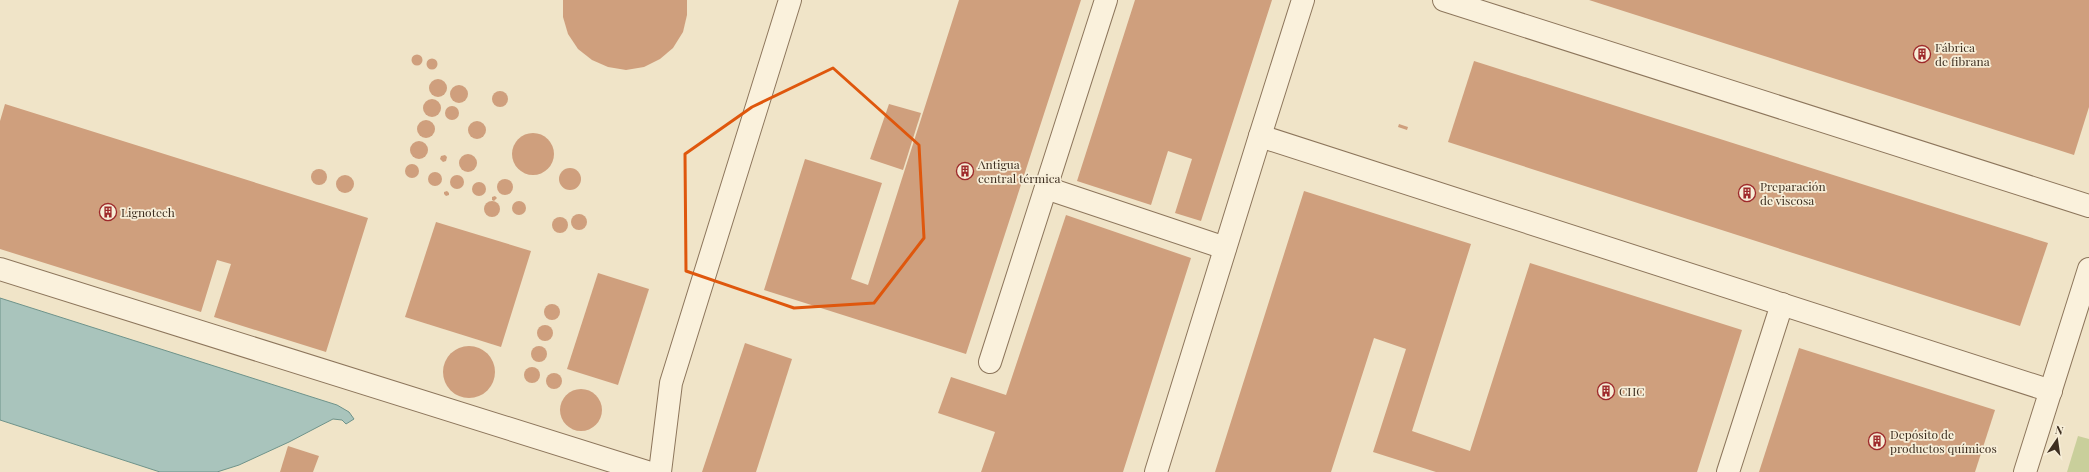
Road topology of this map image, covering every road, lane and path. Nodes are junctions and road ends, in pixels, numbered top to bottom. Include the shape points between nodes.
1 (790, 0) edge
2 (1106, 0) edge
3 (1302, 0) edge
4 (1444, 0) edge
5 (1260, 136) junction
6 (1046, 188) junction
7 (2089, 206) edge
8 (1225, 248) junction
9 (0, 269) edge
10 (2087, 281) edge
11 (1782, 304) junction
12 (990, 362) dead end
13 (2051, 391) junction
14 (646, 472) edge
15 (660, 472) edge
16 (1156, 472) edge
17 (1728, 472) edge
18 (2025, 472) edge

1 - 15 lane via 671,383
2 - 6 lane
3 - 5 lane
4 - 7 lane
5 - 8 lane
5 - 11 lane
6 - 8 lane
6 - 12 lane
8 - 16 lane
9 - 14 lane
10 - 13 lane
11 - 13 lane
11 - 17 lane
13 - 18 lane

